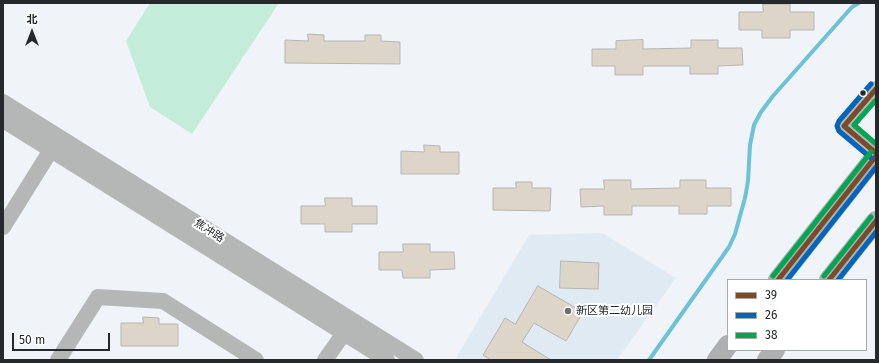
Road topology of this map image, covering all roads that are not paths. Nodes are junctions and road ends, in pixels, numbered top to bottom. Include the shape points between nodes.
1 (876, 89) edge
2 (3, 102) edge
3 (3, 120) edge
4 (51, 150) junction
5 (876, 154) edge
6 (876, 221) edge
7 (3, 227) edge
8 (779, 279) edge
9 (830, 279) edge
10 (344, 333) junction
11 (727, 346) edge
12 (774, 351) edge
13 (58, 360) edge
14 (256, 360) edge
15 (325, 360) edge
16 (387, 360) edge
17 (416, 360) edge
18 (717, 360) edge
19 (767, 360) edge

1 - 5 street via 844,126
2 - 17 street, 焦冲路
3 - 4 street, 焦冲路
4 - 7 street
4 - 10 street, 焦冲路
5 - 8 main road
6 - 9 main road
10 - 15 street
10 - 16 street, 焦冲路
11 - 18 main road
12 - 19 main road
13 - 14 street via 98,298 163,301

